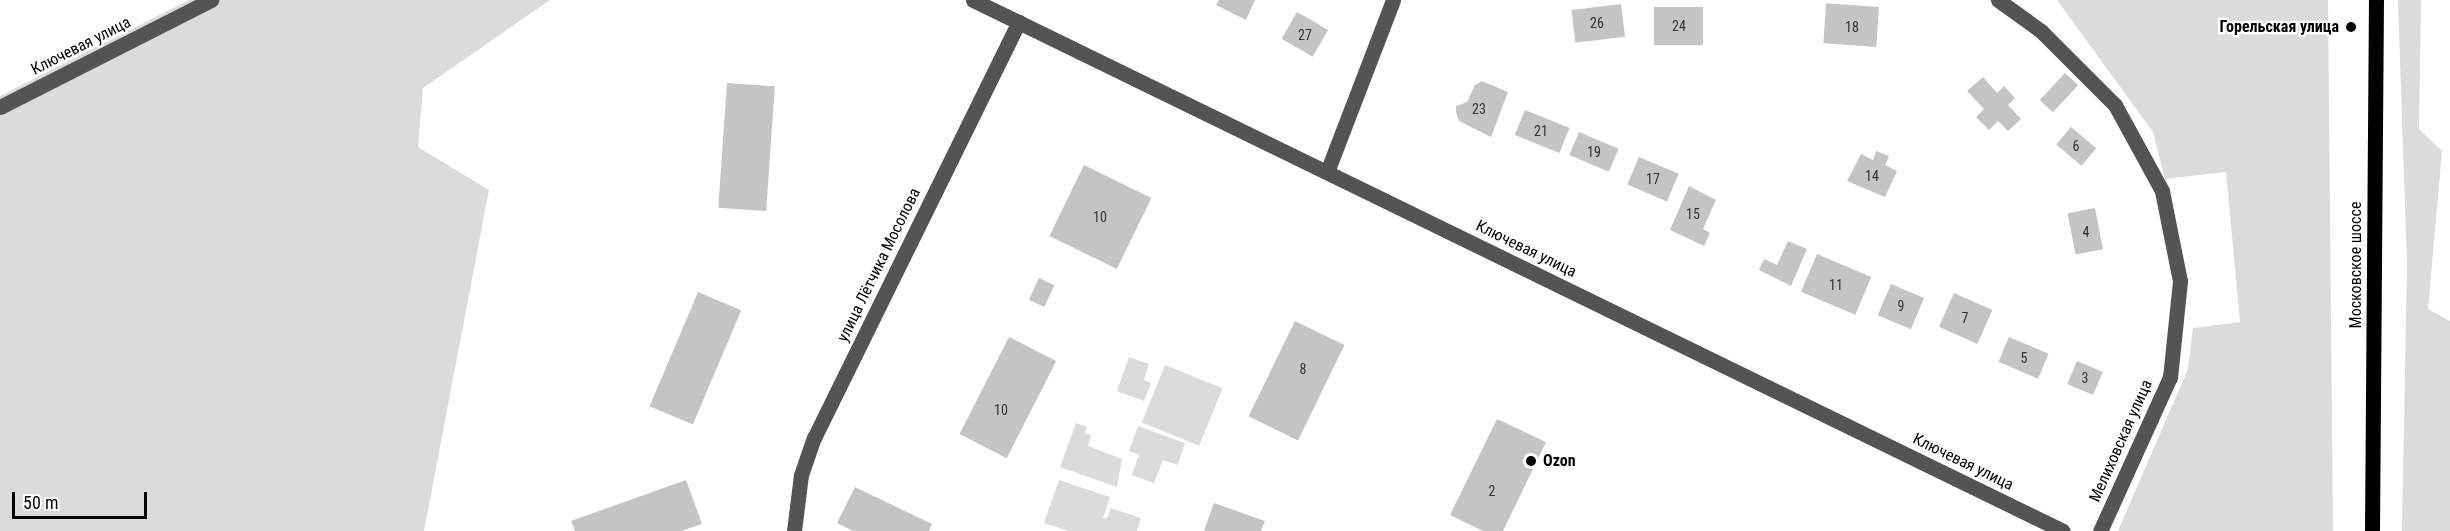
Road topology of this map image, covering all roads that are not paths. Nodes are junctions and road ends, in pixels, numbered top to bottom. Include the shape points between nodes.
1 (211, 0) edge
2 (973, 0) edge
3 (1393, 0) edge
4 (1998, 0) edge
5 (2376, 0) edge
6 (1019, 22) junction
7 (0, 107) edge
8 (1327, 172) junction
9 (794, 531) edge
10 (2063, 531) edge
11 (2100, 531) edge
12 (2372, 531) edge

1 - 7 street, Ключевая улица
2 - 6 street, Ключевая улица
3 - 8 street
4 - 11 street, Мелиховская улица via 2041,31 2115,105 2162,191 2180,281 2170,377
5 - 12 main road, Московское шоссе
6 - 8 street, Ключевая улица
6 - 9 street, улица Лётчика Мосолова via 814,438 801,475
8 - 10 street, Ключевая улица

